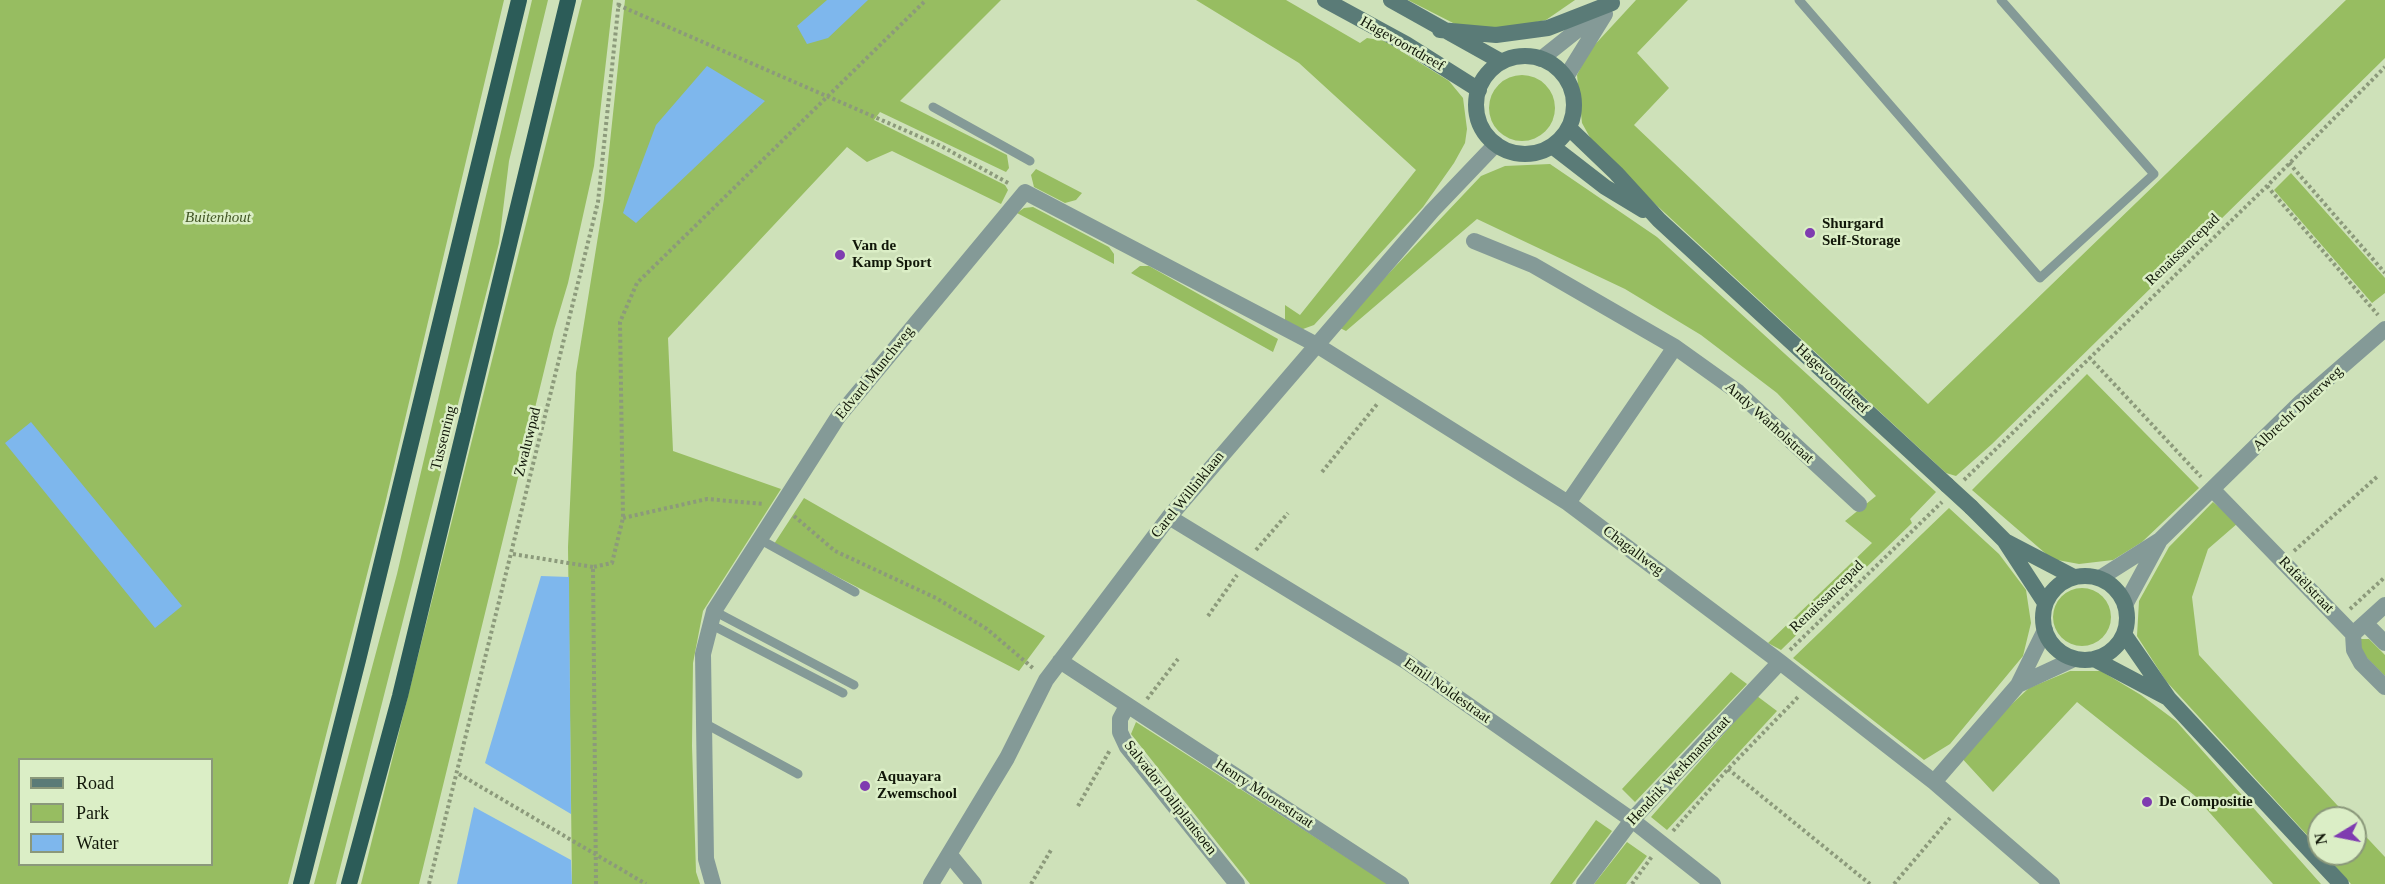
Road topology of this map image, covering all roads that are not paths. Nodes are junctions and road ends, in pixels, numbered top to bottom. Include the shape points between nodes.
1 (519, 0) edge
2 (568, 0) edge
3 (1325, 0) edge
4 (1391, 0) edge
5 (1798, 0) edge
6 (2001, 0) edge
7 (1613, 2) edge
8 (1440, 30) junction
9 (1541, 59) junction
10 (1503, 62) junction
11 (1566, 77) junction
12 (1479, 90) junction
13 (933, 107) dead end
14 (1569, 128) junction
15 (1496, 144) junction
16 (1552, 147) junction
17 (1030, 161) dead end
18 (1659, 220) junction
19 (1474, 241) dead end
20 (2385, 329) edge
21 (1315, 344) junction
22 (1675, 347) junction
23 (2213, 490) junction
24 (1568, 503) junction
25 (1859, 504) dead end
26 (1169, 517) junction
27 (761, 540) junction
28 (2004, 540) junction
29 (2160, 540) junction
30 (2074, 577) junction
31 (2100, 579) junction
32 (855, 592) dead end
33 (2045, 603) junction
34 (2125, 605) junction
35 (2385, 605) edge
36 (712, 618) junction
37 (2359, 628) junction
38 (2044, 630) junction
39 (2124, 633) junction
40 (2385, 643) edge
41 (2074, 659) junction
42 (2094, 659) junction
43 (1060, 661) junction
44 (1780, 662) junction
45 (854, 685) dead end
46 (2018, 685) junction
47 (2385, 687) edge
48 (843, 693) dead end
49 (2169, 699) junction
50 (1132, 710) junction
51 (704, 723) junction
52 (798, 774) dead end
53 (1934, 782) junction
54 (1632, 820) junction
55 (950, 855) junction
56 (301, 884) edge
57 (349, 884) edge
58 (712, 884) edge
59 (932, 884) edge
60 (974, 884) edge
61 (1237, 884) edge
62 (1401, 884) edge
63 (1584, 884) edge
64 (1713, 884) edge
65 (2052, 884) edge
66 (2341, 884) edge

1 - 56 highway, Tussenring
2 - 57 highway, Tussenring via 400,696
3 - 12 main road, Hagevoortdreef
4 - 8 main road
5 - 6 lane via 2040,278 2154,174
7 - 8 main road via 1548,28 1496,35
7 - 9 street
7 - 11 street
8 - 10 main road
9 - 10 main road via 1515,57
9 - 11 main road
10 - 12 main road via 1484,79
11 - 14 main road via 1574,102
12 - 15 main road via 1479,120
13 - 17 lane
14 - 16 main road
14 - 18 main road, Hagevoortdreef
15 - 16 main road via 1524,154
15 - 21 street, Carel Willinklaan
16 - 18 main road, Hagevoortdreef via 1605,187
18 - 28 main road, Hagevoortdreef, bridge
19 - 22 street, Andy Warholstraat via 1533,265
20 - 23 street, Albrecht Dürerweg via 2301,402
21 - 24 street, Chagallweg
21 - 26 street, Carel Willinklaan
21 - 27 street, Edvard Munchweg via 1025,192 837,417
22 - 24 street
22 - 25 street, Andy Warholstraat via 1738,392
23 - 29 street, Albrecht Dürerweg
23 - 37 street, Rafaëlstraat via 2339,619
24 - 44 street, Chagallweg
26 - 43 street, Carel Willinklaan
26 - 54 street, Emil Noldestraat via 1407,662
27 - 32 lane
27 - 36 street, Edvard Munchweg
28 - 30 main road, Hagevoortdreef
28 - 33 main road, Hagevoortdreef
29 - 31 street, Albrecht Dürerweg
29 - 34 street, Albrecht Dürerweg
30 - 31 main road
30 - 33 main road via 2057,587
31 - 34 main road via 2120,594
33 - 38 main road
34 - 39 main road
35 - 37 street
36 - 45 lane
36 - 48 lane
36 - 51 street, Edvard Munchweg via 703,654
37 - 40 street, Rafaëlstraat
37 - 47 street, Rafaëlstraat via 2354,650
38 - 41 main road via 2056,648
38 - 46 street
39 - 42 main road via 2117,645
39 - 49 main road
41 - 42 main road
41 - 46 street
42 - 49 main road
43 - 50 street, Henry Moorestraat
43 - 55 street, Carel Willinklaan
44 - 53 street, Chagallweg
44 - 54 street, Hendrik Werkmanstraat
46 - 53 street
49 - 66 main road
50 - 61 street, Salvador Daliplantsoen via 1120,719 1120,732 1127,747
50 - 62 street, Henry Moorestraat
51 - 52 lane
51 - 58 street, Edvard Munchweg via 706,859
53 - 65 street, Chagallweg
54 - 63 street, Hendrik Werkmanstraat
54 - 64 street, Emil Noldestraat
55 - 59 street, Carel Willinklaan
55 - 60 street

